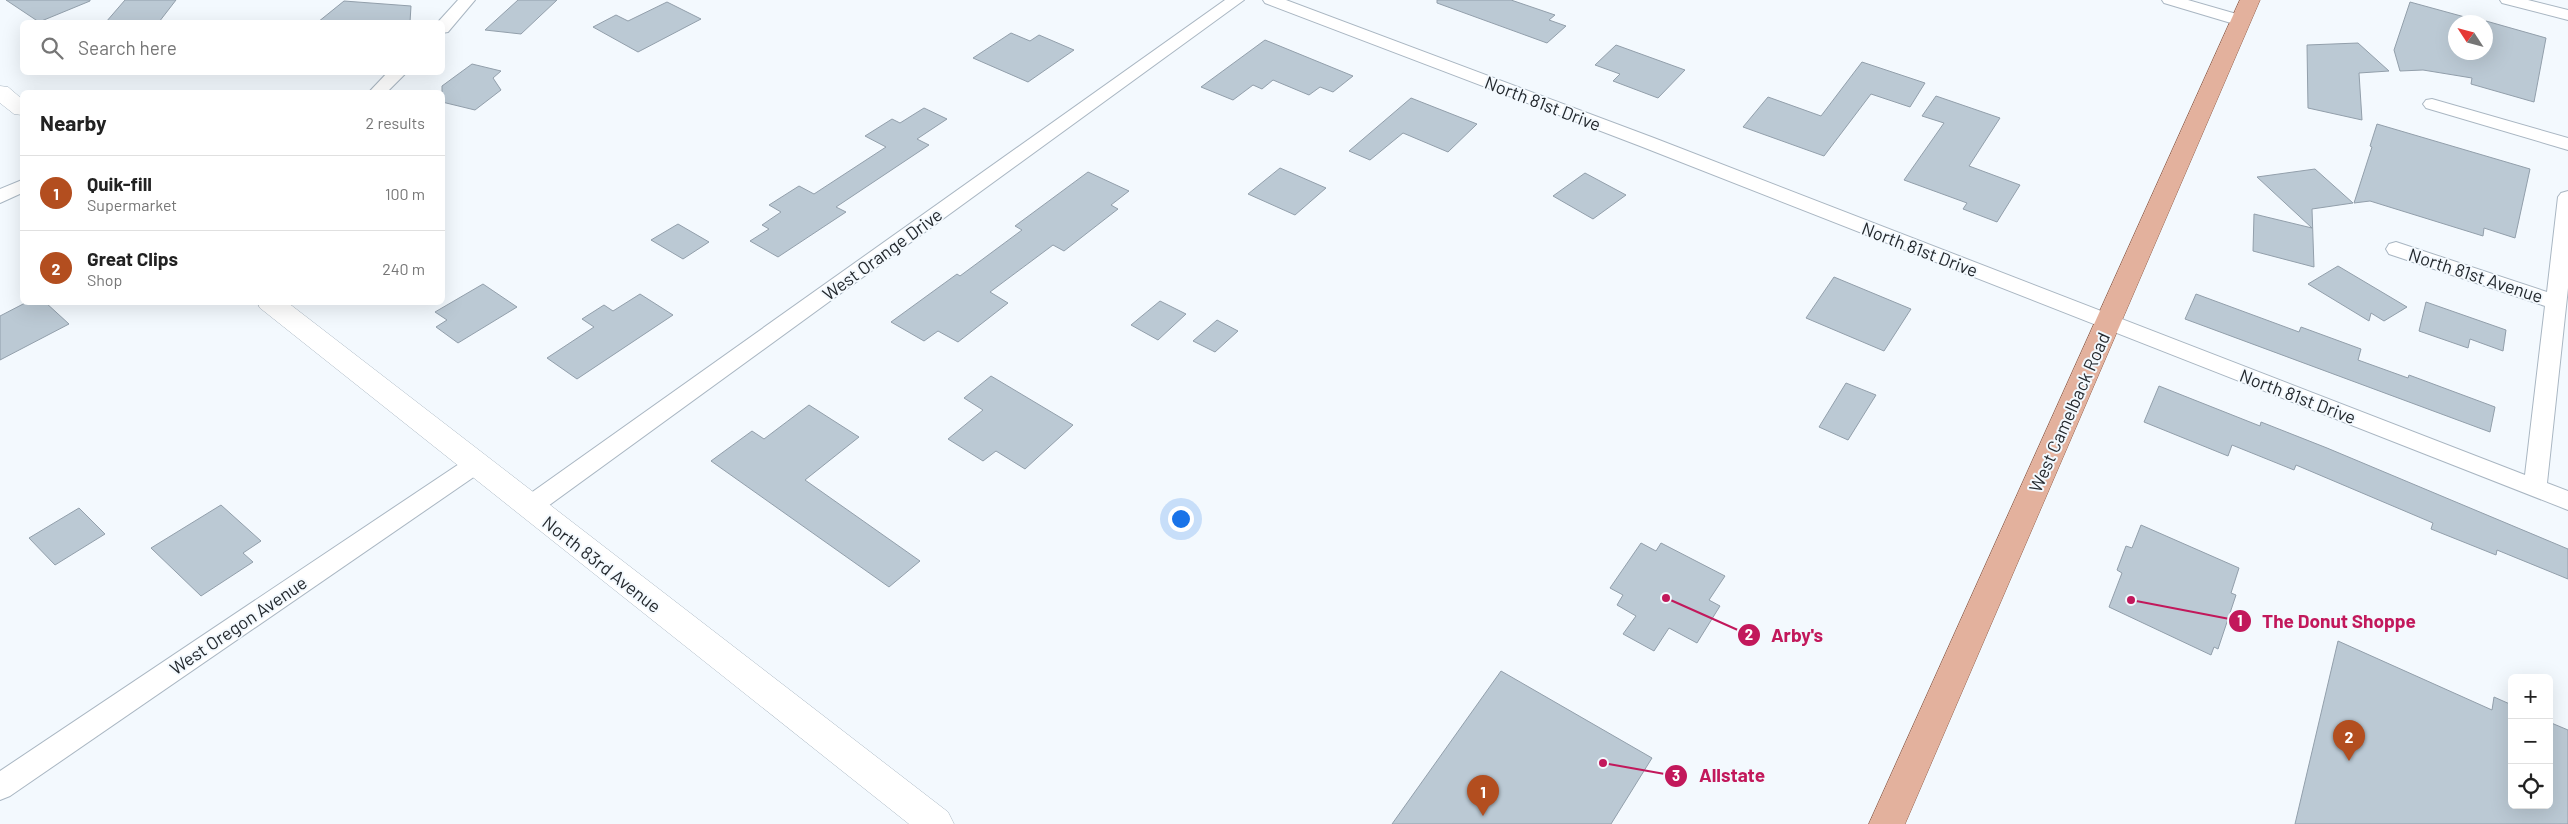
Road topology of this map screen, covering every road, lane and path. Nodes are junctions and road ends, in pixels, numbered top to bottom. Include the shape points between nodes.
1 (467, 0) edge
2 (1236, 0) edge
3 (1271, 0) edge
4 (2170, 0) edge
5 (2508, 0) edge
6 (2246, 10) edge
7 (2568, 15) edge
8 (445, 25) edge
9 (396, 75) edge
10 (379, 90) edge
11 (0, 92) edge
12 (2432, 104) dead end
13 (20, 107) edge
14 (2568, 144) edge
15 (20, 187) edge
16 (0, 197) edge
17 (2568, 197) edge
18 (2396, 249) dead end
19 (2556, 302) junction
20 (274, 305) edge
21 (2108, 323) junction
22 (476, 464) junction
23 (2535, 488) junction
24 (2568, 501) edge
25 (529, 507) junction
26 (0, 787) edge
27 (936, 824) edge
28 (1887, 824) edge

1 - 8 street
2 - 25 street, West Orange Drive
3 - 21 street, North 81st Drive via 1647,142
4 - 6 street
5 - 7 street
6 - 21 main road, West Camelback Road
9 - 10 street
11 - 13 main road
12 - 14 street
15 - 16 street
17 - 19 street
18 - 19 street, North 81st Avenue
19 - 23 street
20 - 22 main road, North 83rd Avenue
21 - 23 street, North 81st Drive
21 - 28 main road, West Camelback Road
22 - 25 main road, North 83rd Avenue
22 - 26 street, West Oregon Avenue
23 - 24 street, North 81st Drive
25 - 27 main road, North 83rd Avenue

